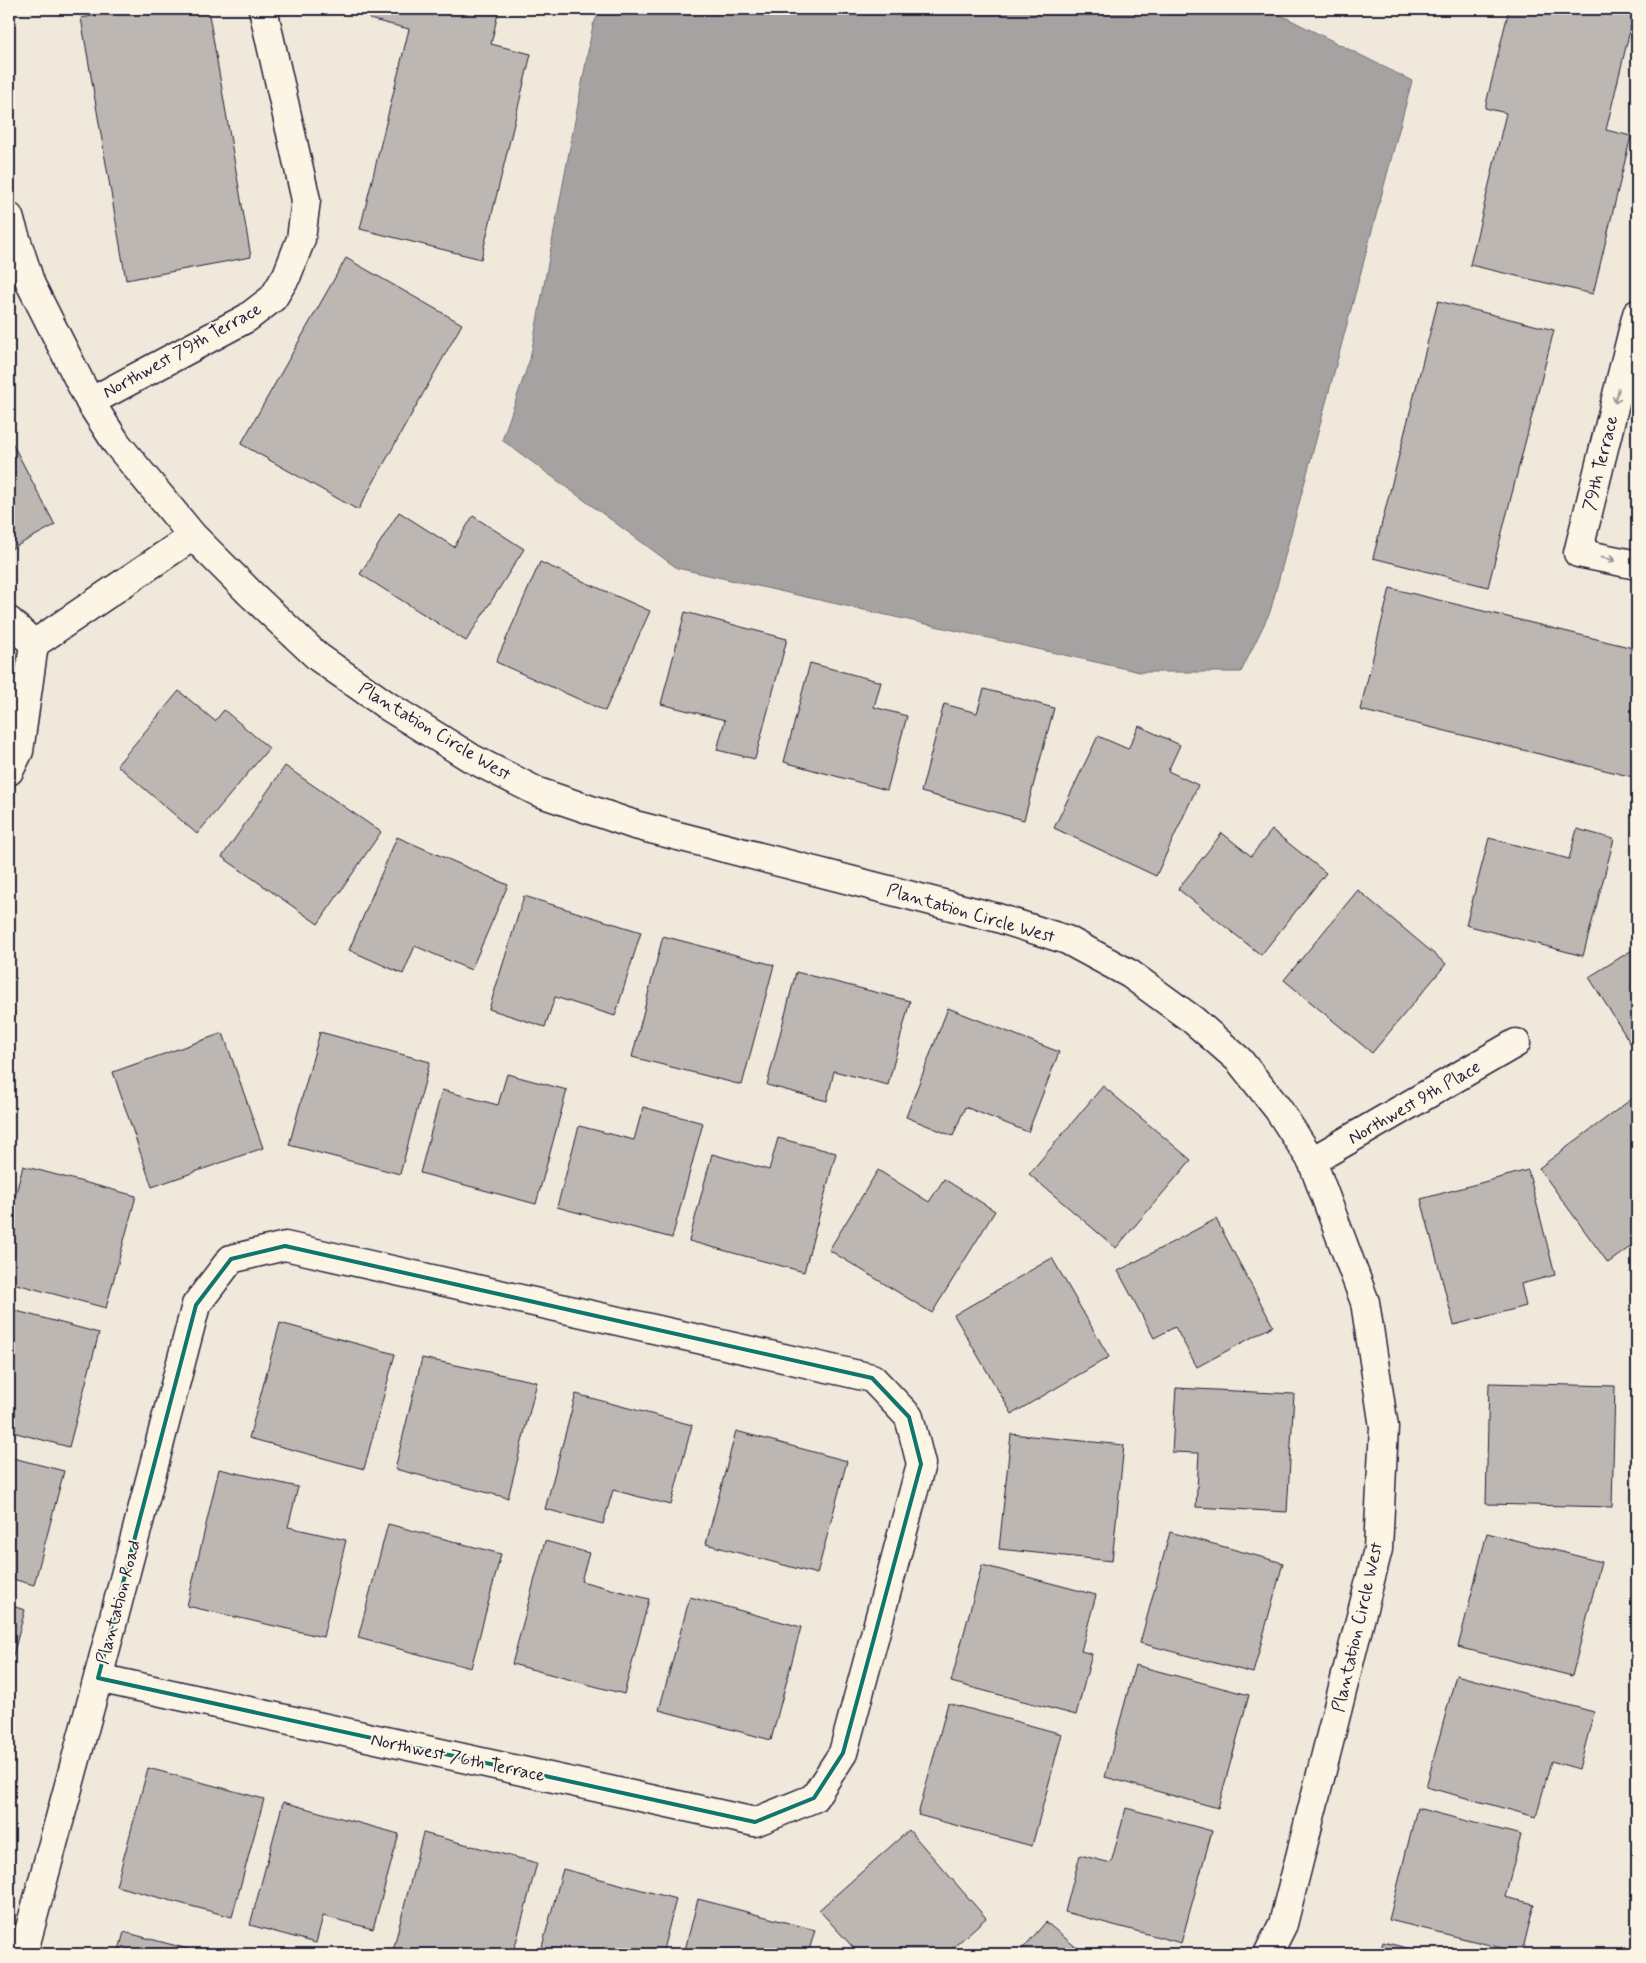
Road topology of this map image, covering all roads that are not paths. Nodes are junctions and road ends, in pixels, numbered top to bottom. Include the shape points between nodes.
1 (263, 9) edge
2 (9, 217) edge
3 (1636, 324) edge
4 (90, 402) junction
5 (193, 536) junction
6 (1637, 565) edge
7 (9, 621) edge
8 (34, 644) junction
9 (9, 771) edge
10 (1516, 1043) dead end
11 (1312, 1161) junction
12 (98, 1678) junction
13 (814, 1798) joint
14 (23, 1954) edge
15 (1268, 1954) edge

1 - 4 street, Northwest 79th Terrace via 306,200 301,239 287,275 273,298 247,318
2 - 4 street, Plantation Circle West via 31,285
3 -> 6 street, 79th Terrace via 1578,553
4 - 5 street, Plantation Circle West via 117,444
5 - 8 street
5 - 11 street, Plantation Circle West via 318,657 472,758 538,792 635,825 998,918 1067,940 1130,974 1193,1020 1239,1060 1278,1109
7 - 8 street
8 - 9 street via 19,751
10 - 11 street, Northwest 9th Place
11 - 15 street, Plantation Circle West via 1365,1302 1384,1427 1378,1549 1283,1924
12 - 13 street, Northwest 76th Terrace via 755,1822
12 - 13 street, Plantation Road via 196,1305 231,1259 285,1246 872,1378 909,1416 922,1464 843,1752
12 - 14 street, Plantation Road

